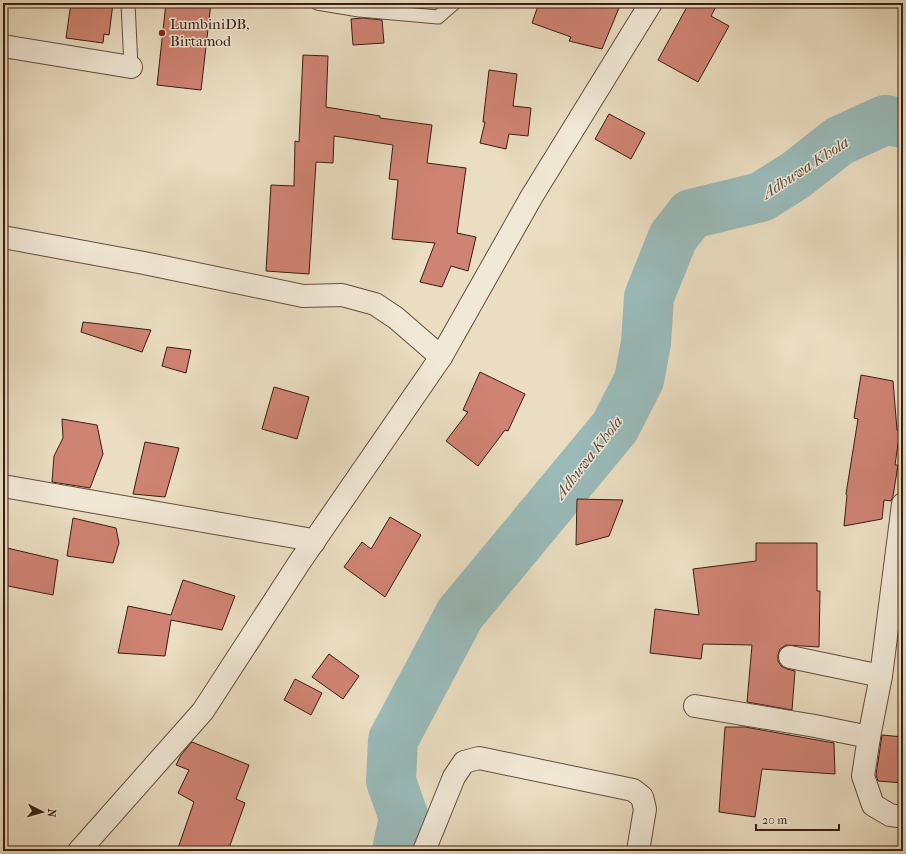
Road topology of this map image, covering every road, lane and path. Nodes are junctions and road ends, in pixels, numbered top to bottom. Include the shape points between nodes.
1 (128, 3) edge
2 (318, 3) edge
3 (454, 3) edge
4 (651, 3) edge
5 (3, 46) edge
6 (130, 67) joint
7 (3, 237) edge
8 (441, 357) junction
9 (3, 486) edge
10 (903, 504) edge
11 (314, 542) junction
12 (790, 657) dead end
13 (881, 676) junction
14 (695, 706) dead end
15 (869, 737) junction
16 (903, 817) edge
17 (79, 851) edge
18 (424, 851) edge
19 (638, 851) edge

1 - 6 lane
2 - 3 lane via 438,18
4 - 8 street via 532,196
5 - 6 street
7 - 8 street via 121,258 303,296 342,295 375,304 396,318
8 - 11 street
9 - 11 street
10 - 13 street
11 - 17 street via 203,711
12 - 13 street
13 - 15 street
14 - 15 street
15 - 16 street via 863,776 873,805 890,815
18 - 19 street via 454,777 464,762 479,758 633,790 642,797 645,809

